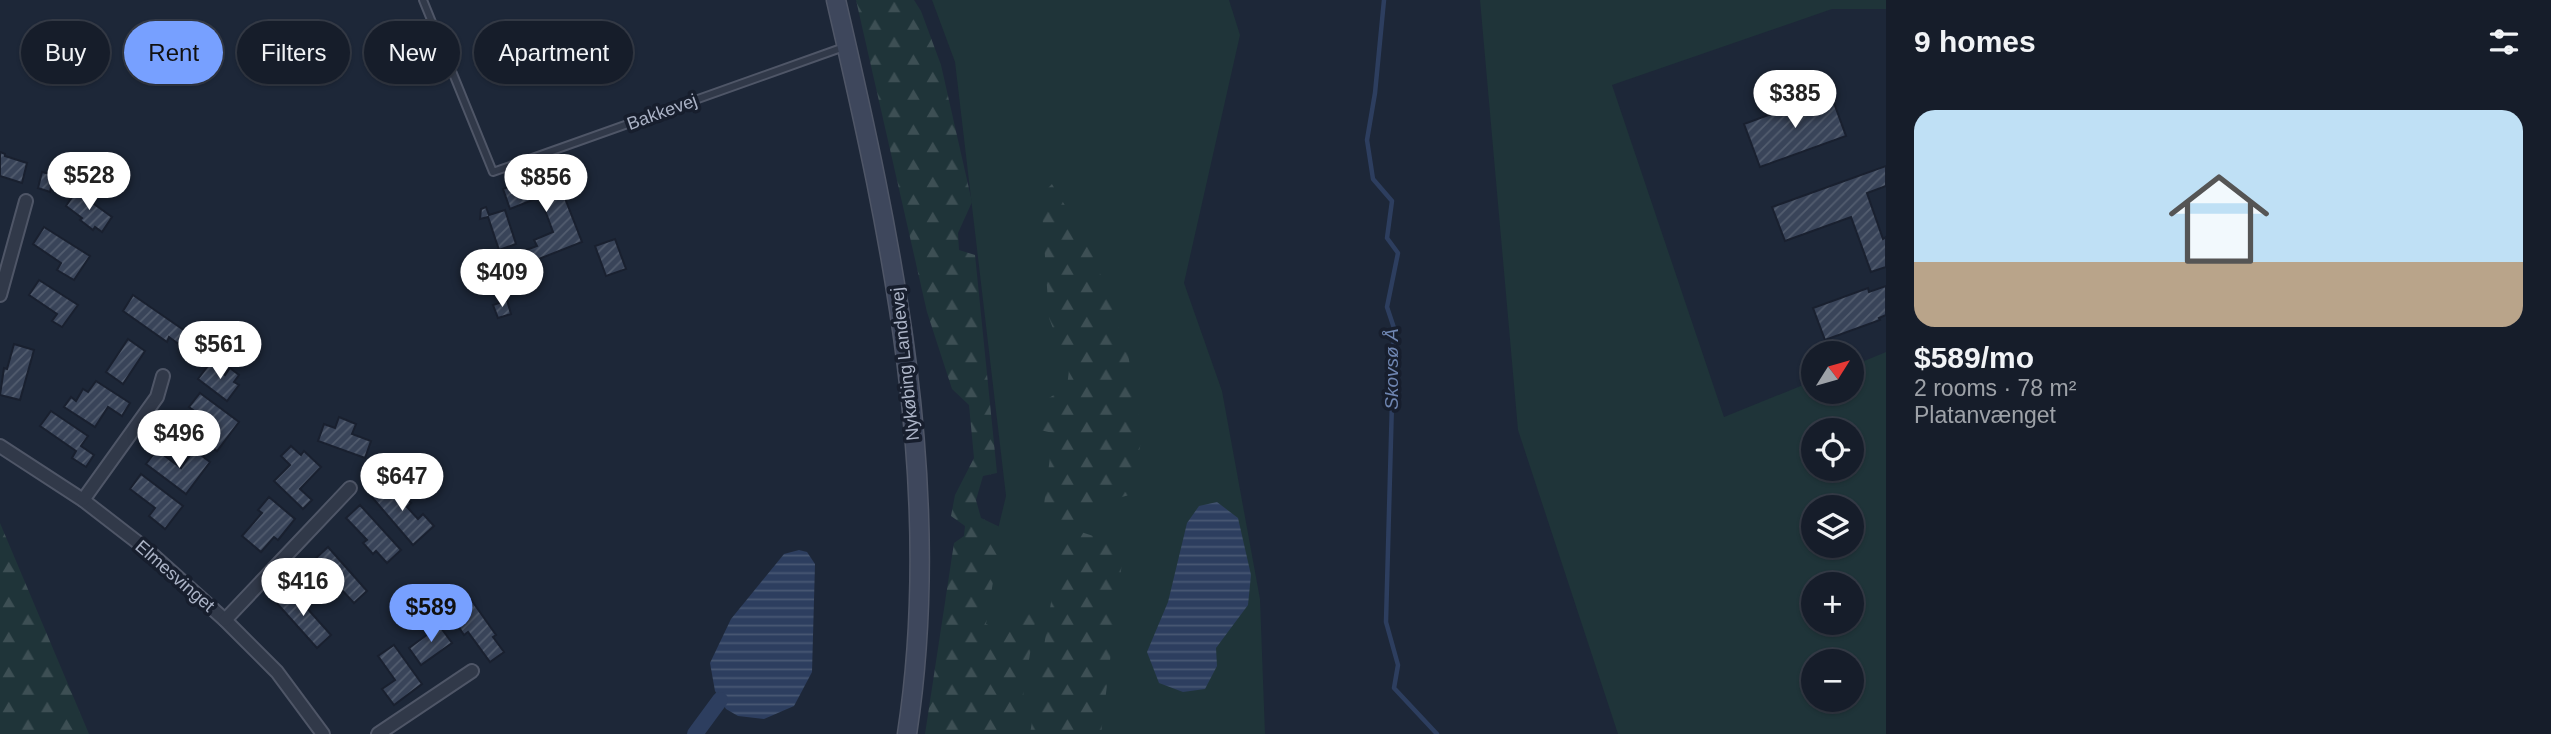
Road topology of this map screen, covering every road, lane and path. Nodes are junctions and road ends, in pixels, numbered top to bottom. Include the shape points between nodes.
1 (423, 0) edge
2 (836, 0) edge
3 (847, 46) junction
4 (26, 201) dead end
5 (0, 295) edge
6 (163, 376) dead end
7 (0, 446) edge
8 (350, 488) dead end
9 (82, 500) junction
10 (225, 620) junction
11 (472, 671) dead end
12 (323, 734) edge
13 (378, 734) edge
14 (907, 734) edge

1 - 3 lane, Bakkevej via 493,172
2 - 3 main road, Nykøbing Landevej
3 - 14 main road, Nykøbing Landevej via 895,275 909,373 920,509 919,626
4 - 5 street
6 - 9 street via 157,397
7 - 9 street, Elmesvinget
8 - 10 street
9 - 10 street, Elmesvinget via 145,548
10 - 12 street, Elmesvinget via 277,672
11 - 13 street

